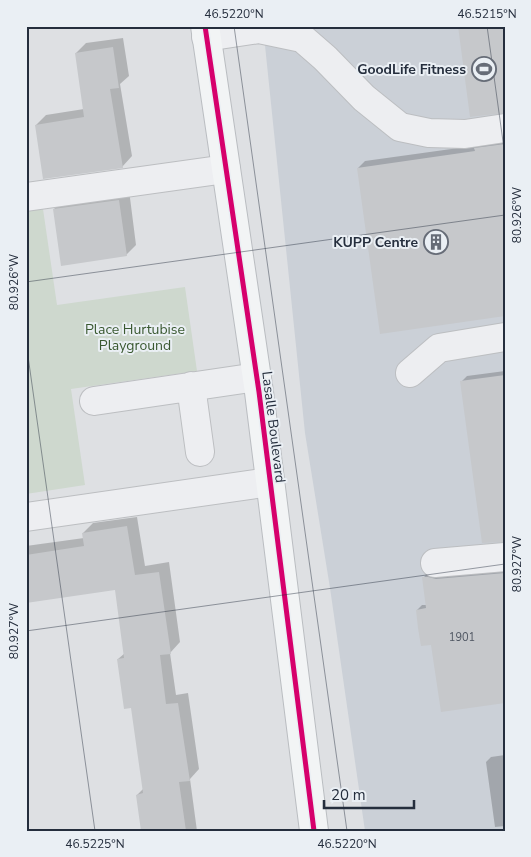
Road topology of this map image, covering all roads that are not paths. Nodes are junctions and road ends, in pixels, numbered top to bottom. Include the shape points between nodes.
1 (206, 31) edge
2 (505, 128) edge
3 (226, 169) junction
4 (26, 197) edge
5 (505, 336) edge
6 (410, 373) dead end
7 (257, 377) junction
8 (191, 386) junction
9 (94, 401) dead end
10 (200, 452) dead end
11 (270, 482) junction
12 (26, 517) edge
13 (505, 557) edge
14 (435, 563) dead end
15 (314, 831) edge

1 - 2 lane via 259,29 302,38 400,128 429,134 465,134
1 - 3 main road, Lasalle Boulevard
3 - 4 lane
3 - 7 main road, Lasalle Boulevard
5 - 6 lane via 439,348
7 - 8 lane
7 - 11 main road, Lasalle Boulevard
8 - 9 lane
8 - 10 lane
11 - 12 lane
11 - 15 main road, Lasalle Boulevard
13 - 14 lane

